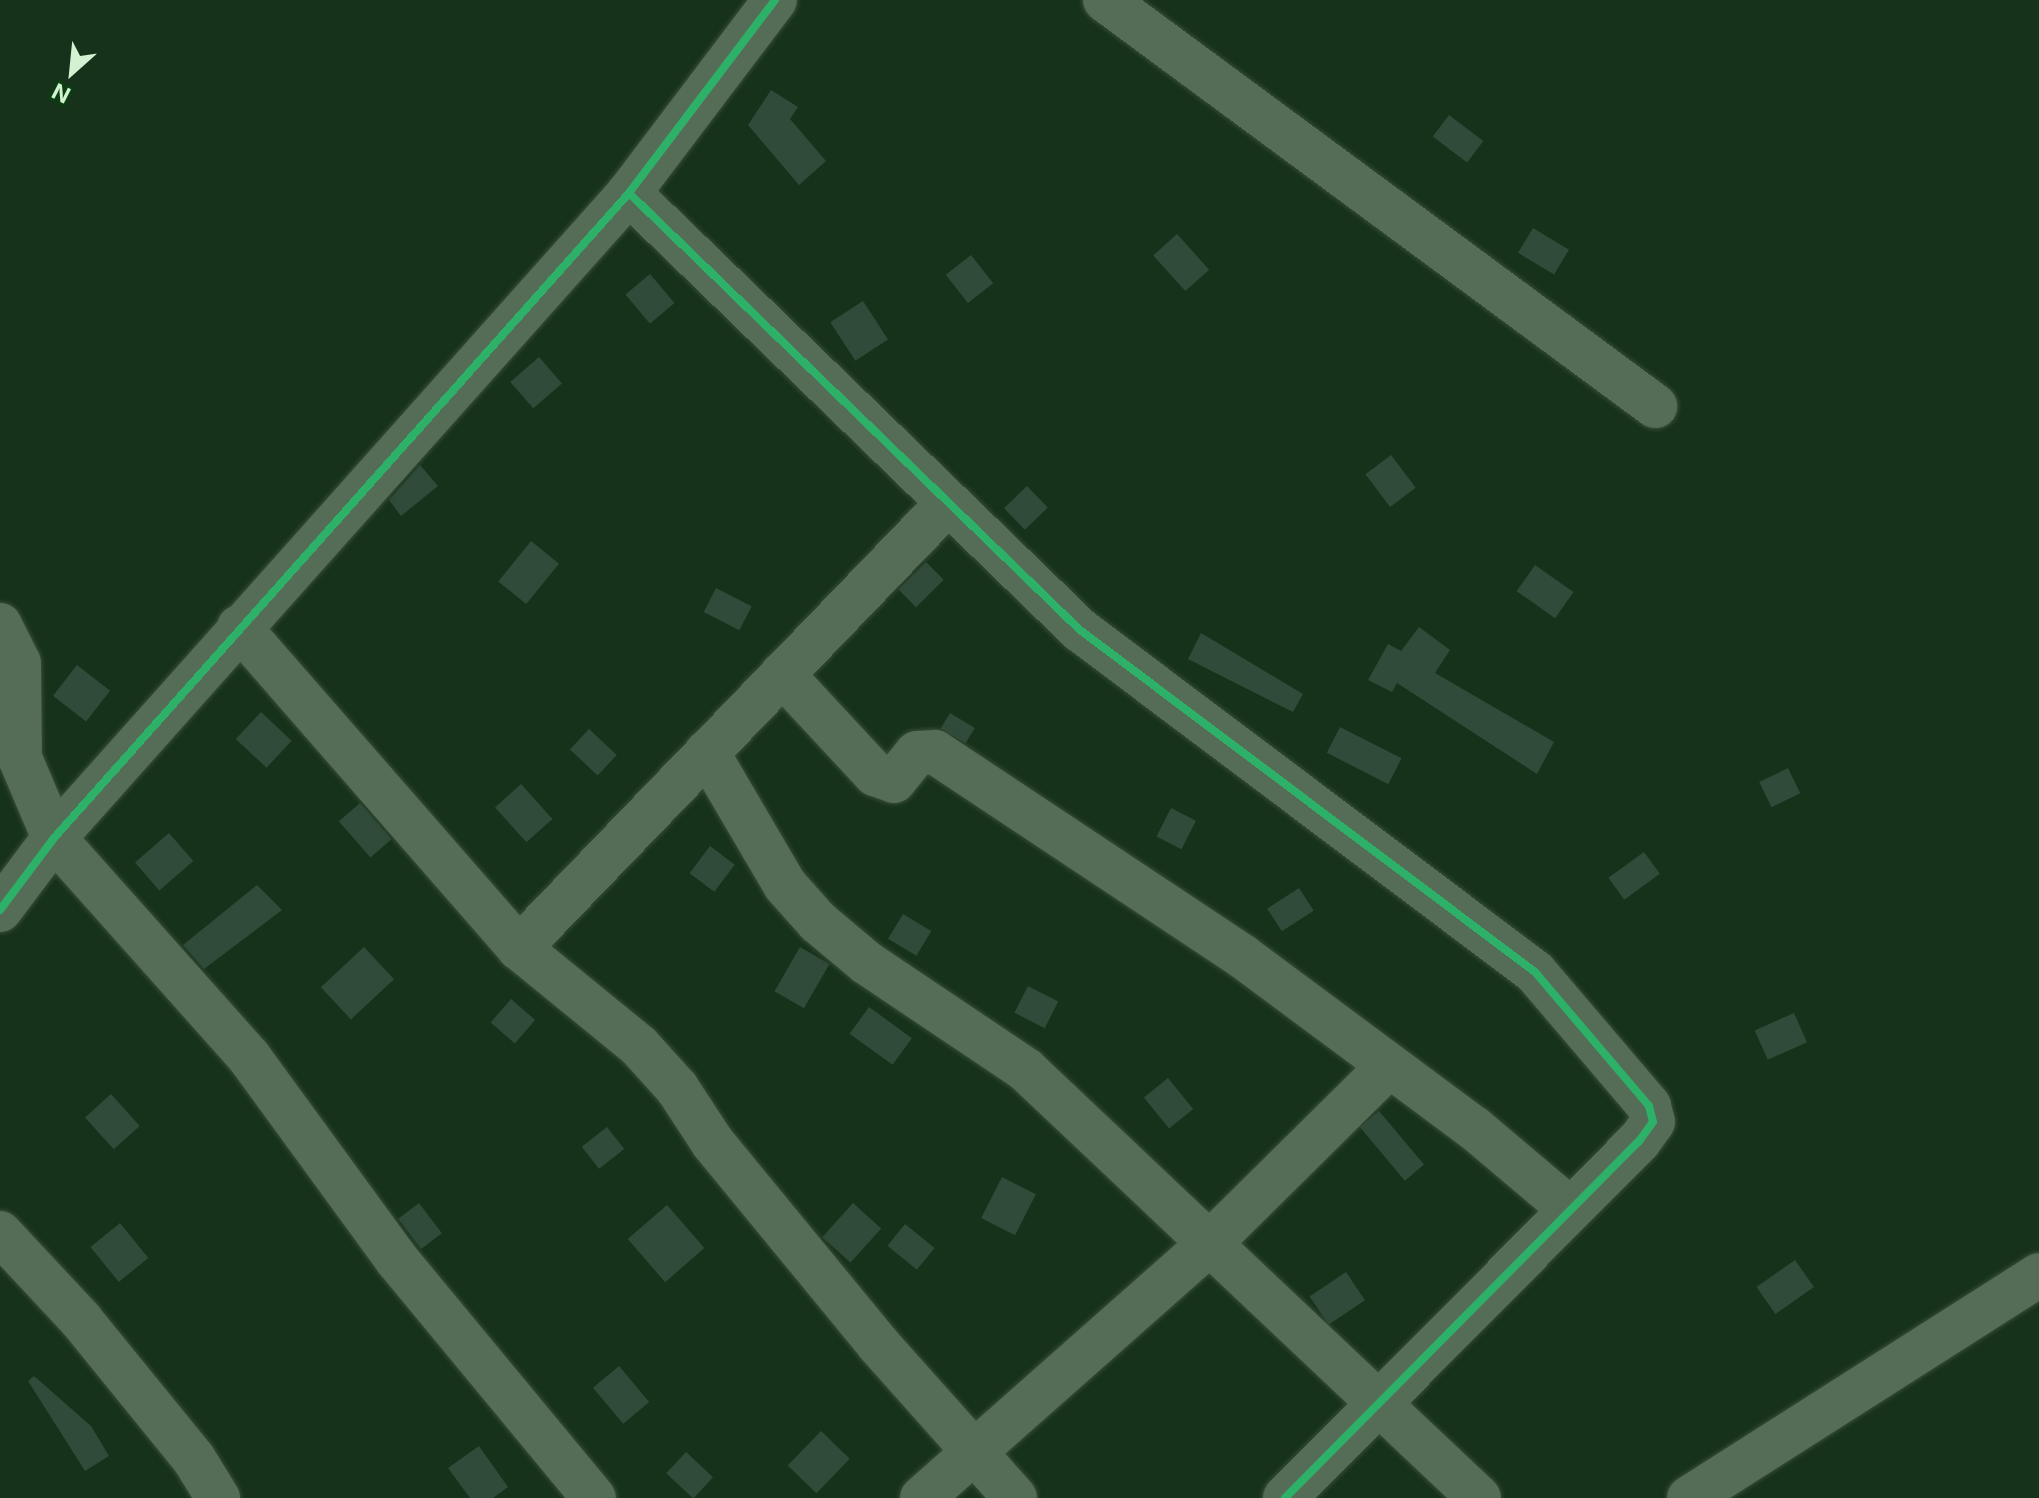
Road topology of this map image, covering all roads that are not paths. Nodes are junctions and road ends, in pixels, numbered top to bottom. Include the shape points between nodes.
1 (775, 0) edge
2 (1105, 0) edge
3 (629, 193) junction
4 (1655, 406) dead end
5 (948, 503) junction
6 (0, 625) edge
7 (239, 627) junction
8 (782, 674) junction
9 (707, 752) junction
10 (54, 838) junction
11 (0, 910) edge
12 (519, 948) junction
13 (1389, 1066) junction
14 (1570, 1209) junction
15 (0, 1233) edge
16 (1211, 1242) junction
17 (2039, 1275) edge
18 (1377, 1403) junction
19 (975, 1453) junction
20 (218, 1498) edge
21 (594, 1498) edge
22 (922, 1498) edge
23 (1015, 1498) edge
24 (1285, 1498) edge
25 (1479, 1498) edge
26 (1689, 1498) edge

1 - 3 street
2 - 4 street
3 - 5 street
3 - 7 street
5 - 8 street
5 - 14 street via 1080,630 1535,972 1649,1106 1653,1122
6 - 10 street via 19,663 20,758
7 - 10 street
7 - 12 street
8 - 9 street
8 - 13 street via 875,774 894,781 917,753 935,752 1217,938
9 - 12 street
9 - 16 street via 785,885 818,922 867,963 1026,1070
10 - 11 street
10 - 21 street via 249,1057 397,1260
12 - 19 street via 639,1046 677,1088 713,1143
13 - 14 street
13 - 16 street
14 - 18 street
15 - 20 street via 81,1320 194,1459
16 - 18 street
16 - 19 street
17 - 26 street
18 - 24 street
18 - 25 street
19 - 22 street
19 - 23 street

